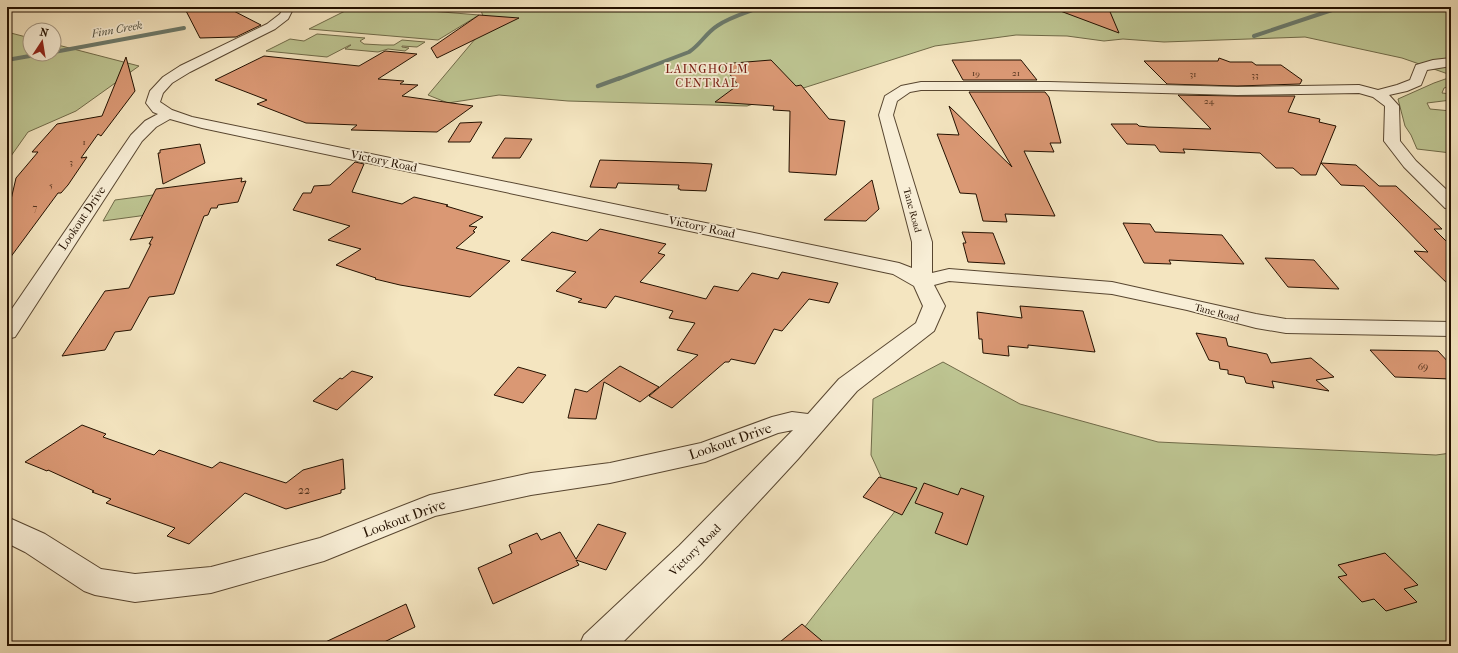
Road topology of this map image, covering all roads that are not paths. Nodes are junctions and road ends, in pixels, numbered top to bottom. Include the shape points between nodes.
1 (289, 7) edge
2 (1451, 62) edge
3 (1378, 94) junction
4 (168, 115) junction
5 (1451, 204) edge
6 (922, 282) junction
7 (1451, 329) edge
8 (7, 332) edge
9 (813, 423) junction
10 (7, 529) edge
11 (596, 646) edge

1 - 4 street, Victory Road via 286,16 274,24 172,76 163,84 157,91 153,103 156,108
2 - 3 street, Tane Road via 1421,68 1416,82
3 - 5 street, Tane Road via 1392,106 1392,141 1410,164
3 - 6 street, Tane Road via 1359,89 1237,91 950,85 906,89 890,99 886,115 922,242
4 - 6 street, Victory Road via 860,260 899,269
4 - 8 street, Lookout Drive via 147,126 136,138
6 - 7 street, Tane Road via 949,275 1112,288 1256,322 1286,326
6 - 9 street, Victory Road via 934,306 926,326 848,385
9 - 10 street, Lookout Drive via 792,421 772,426 705,452 610,473 531,484 430,506 324,549 212,580 135,588 95,582 35,543
9 - 11 street, Victory Road via 790,452 690,555

